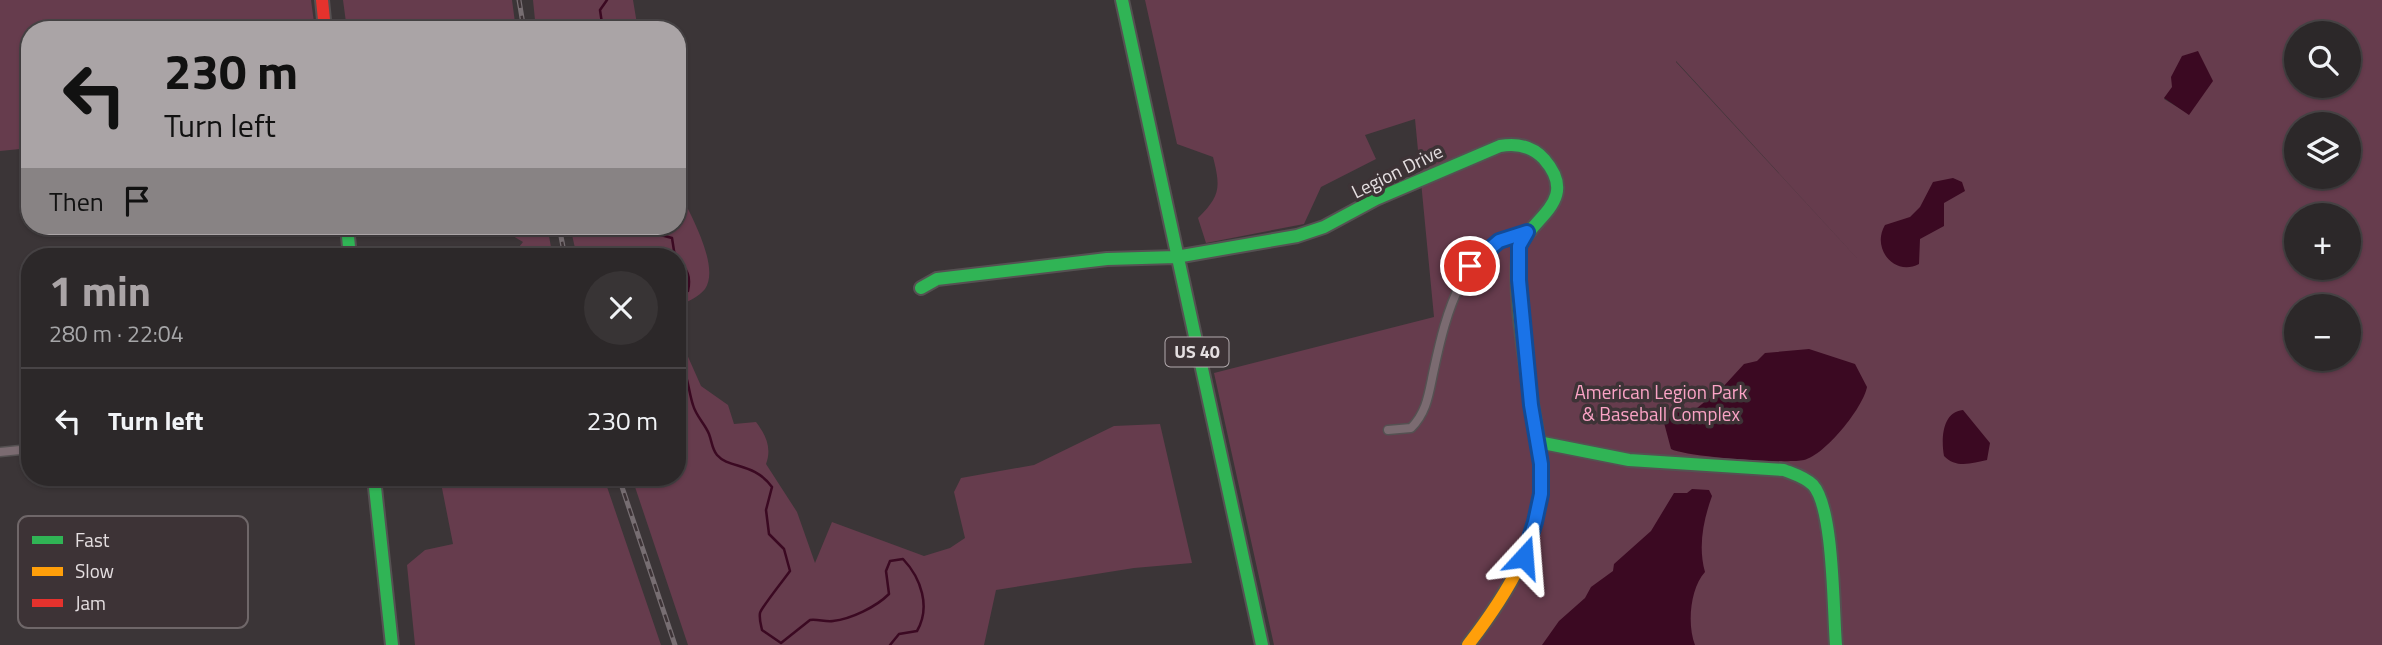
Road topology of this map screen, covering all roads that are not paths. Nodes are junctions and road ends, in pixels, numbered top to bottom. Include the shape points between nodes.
1 (322, 0) edge
2 (1122, 0) edge
3 (324, 21) edge
4 (1527, 232) junction
5 (1176, 257) junction
6 (921, 288) dead end
7 (1388, 430) dead end
8 (1538, 442) junction
9 (21, 450) edge
10 (0, 452) edge
11 (375, 486) edge
12 (392, 645) edge
13 (1262, 645) edge
14 (1468, 645) edge
15 (1836, 645) edge

1 - 3 street
2 - 5 street, US 40
4 - 5 street, Legion Drive via 1549,213 1556,196 1555,177 1548,162 1516,143 1376,199 1317,230
4 - 7 street via 1499,241 1470,266 1449,307 1426,407 1411,428
4 - 8 street via 1519,246 1519,280
5 - 6 street via 1031,267 937,279
5 - 13 street, US 40
8 - 14 street via 1541,494 1524,557
8 - 15 street via 1581,454 1784,470 1801,476 1814,486 1826,513
9 - 10 street
11 - 12 street

